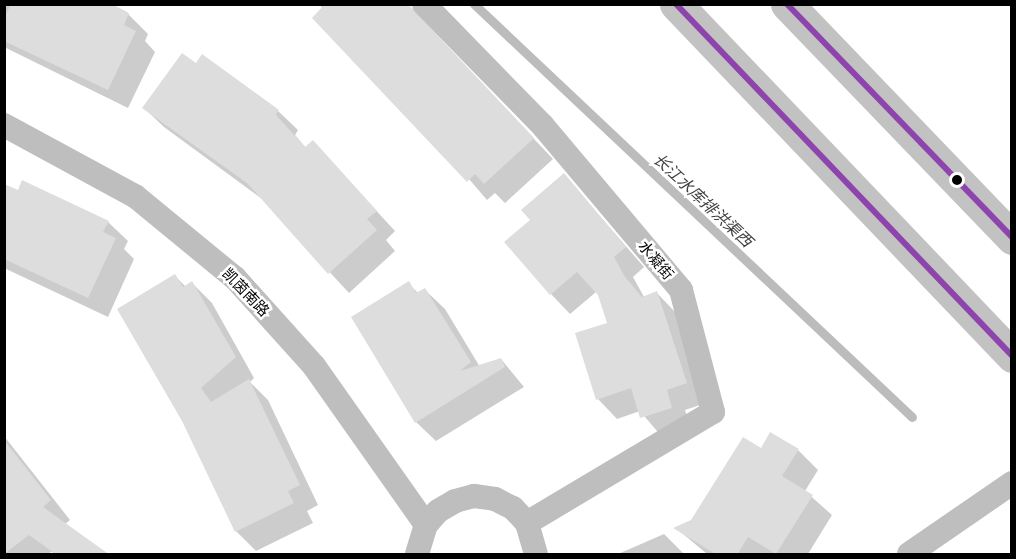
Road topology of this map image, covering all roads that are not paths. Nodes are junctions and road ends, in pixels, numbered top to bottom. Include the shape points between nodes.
1 (424, 4) edge
2 (676, 4) edge
3 (787, 4) edge
4 (4, 125) edge
5 (1011, 238) edge
6 (1011, 356) edge
7 (1011, 483) edge
8 (527, 522) junction
9 (426, 525) junction
10 (417, 555) edge
11 (536, 555) edge
12 (909, 555) edge

1 - 8 street, 水凝街 via 543,126 681,290 713,412
2 - 6 main road
3 - 5 main road
4 - 9 street, 凯茵南路 via 135,196 235,278 314,366
7 - 12 street
8 - 9 street via 513,508 495,499 474,496 438,511
8 - 11 street
9 - 10 street

